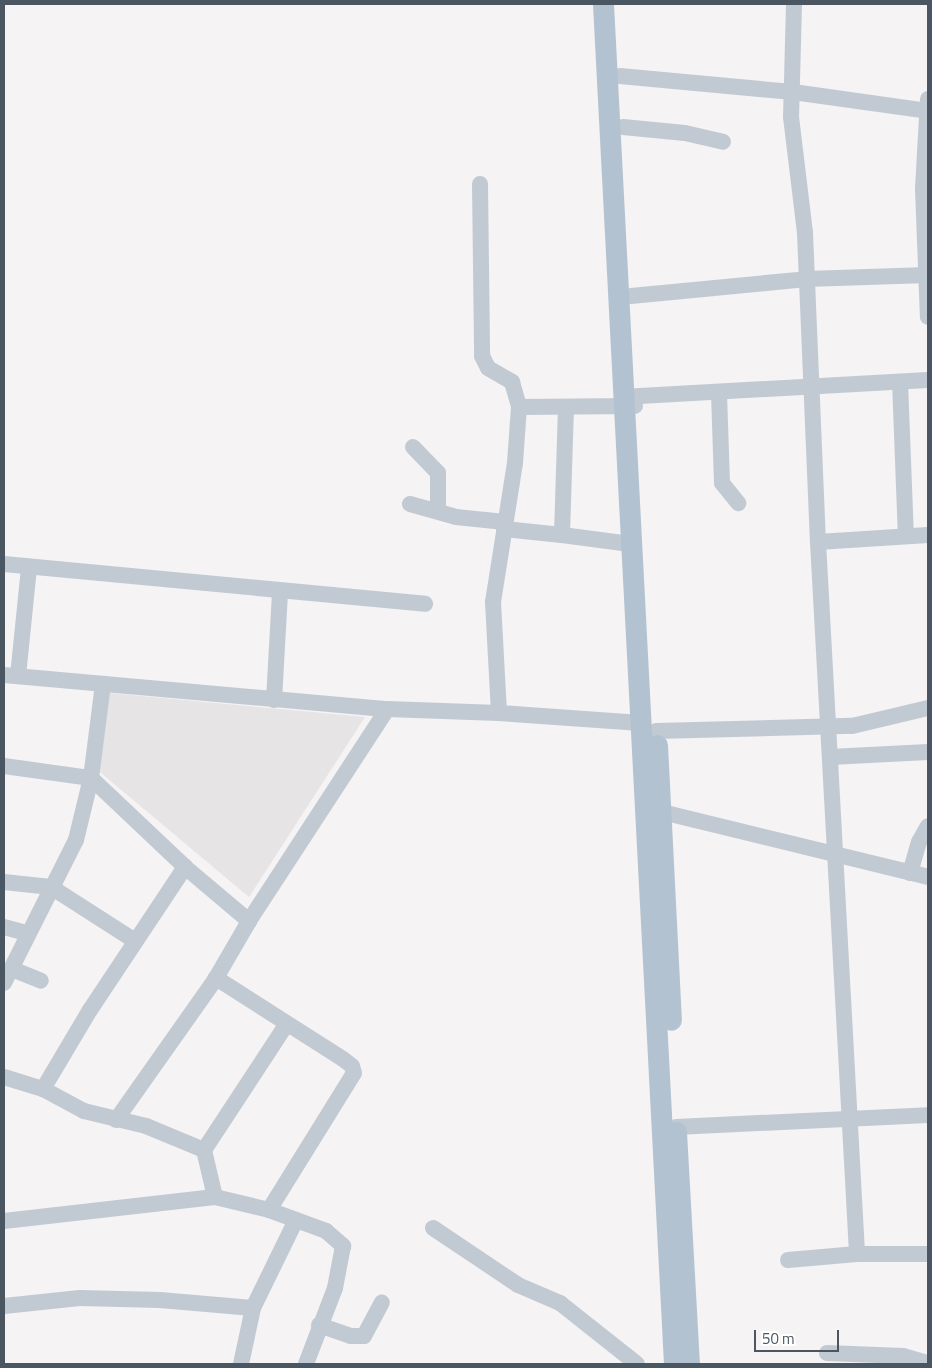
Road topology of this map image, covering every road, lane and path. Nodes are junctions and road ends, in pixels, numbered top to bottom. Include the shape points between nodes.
1 (603, 4) edge
2 (617, 4) edge
3 (794, 4) edge
4 (620, 76) junction
5 (793, 92) junction
6 (928, 107) edge
7 (623, 127) junction
8 (723, 142) dead end
9 (480, 184) dead end
10 (927, 276) edge
11 (806, 279) junction
12 (631, 296) junction
13 (928, 317) edge
14 (928, 380) edge
15 (900, 382) junction
16 (811, 387) junction
17 (719, 393) junction
18 (630, 401) junction
19 (520, 407) junction
20 (566, 407) junction
21 (413, 447) dead end
22 (738, 503) dead end
23 (410, 504) dead end
24 (438, 510) junction
25 (504, 526) junction
26 (562, 535) junction
27 (928, 535) edge
28 (906, 536) junction
29 (818, 542) junction
30 (630, 544) junction
31 (4, 564) edge
32 (29, 567) junction
33 (280, 592) junction
34 (425, 604) dead end
35 (11, 675) edge
36 (103, 684) junction
37 (274, 700) junction
38 (928, 708) edge
39 (387, 709) junction
40 (499, 713) junction
41 (648, 727) junction
42 (828, 727) junction
43 (928, 752) edge
44 (830, 757) junction
45 (4, 766) edge
46 (91, 778) junction
47 (662, 812) junction
48 (928, 826) edge
49 (837, 854) junction
50 (185, 867) junction
51 (910, 873) junction
52 (928, 878) edge
53 (4, 882) edge
54 (51, 887) junction
55 (249, 921) junction
56 (4, 926) edge
57 (28, 933) junction
58 (136, 941) junction
59 (8, 976) edge
60 (216, 978) junction
61 (41, 982) dead end
62 (286, 1024) junction
63 (4, 1077) edge
64 (43, 1089) junction
65 (928, 1115) edge
66 (116, 1120) junction
67 (849, 1121) junction
68 (676, 1127) junction
69 (204, 1150) junction
70 (215, 1197) junction
71 (269, 1210) junction
72 (296, 1220) junction
73 (4, 1221) edge
74 (433, 1228) dead end
75 (857, 1254) junction
76 (928, 1254) edge
77 (788, 1260) dead end
78 (382, 1302) dead end
79 (4, 1306) edge
80 (253, 1308) junction
81 (319, 1325) junction
82 (827, 1353) dead end
83 (928, 1363) edge
84 (241, 1364) edge
85 (306, 1364) edge
86 (637, 1364) edge
87 (674, 1364) edge
88 (689, 1364) edge

1 - 18 main road
2 - 4 main road
3 - 5 street
4 - 5 street
4 - 7 main road
5 - 6 street
5 - 11 street via 792,117 805,232
6 - 10 street via 923,189
7 - 8 street via 685,133
7 - 12 main road
9 - 19 street via 482,356 488,368 512,382
10 - 11 street
10 - 13 street
11 - 12 street
11 - 16 street
12 - 18 main road
14 - 15 street
15 - 16 street
15 - 28 street
16 - 17 street
16 - 29 street
17 - 18 street
17 - 22 street via 722,483
18 - 20 street
18 - 30 main road
18 - 41 main road
19 - 20 street
19 - 25 street
20 - 26 street
21 - 24 street via 438,473
23 - 24 street
24 - 25 street via 456,517
25 - 26 street
25 - 40 street via 493,602
26 - 30 street
27 - 28 street
28 - 29 street
29 - 42 street
30 - 41 main road
31 - 32 street
32 - 33 street
32 - 35 street
33 - 34 street
33 - 37 street
35 - 36 street
36 - 37 street
36 - 46 street
37 - 39 street
38 - 42 street via 852,726
39 - 40 street
39 - 55 street
40 - 41 street
41 - 42 street
41 - 47 main road
41 - 87 main road
42 - 44 street
43 - 44 street
44 - 49 street
45 - 46 street
46 - 50 street
46 - 54 street via 76,840
47 - 49 street
47 - 68 main road
48 - 51 street via 919,842
49 - 51 street
49 - 67 street
50 - 55 street
50 - 58 street
51 - 52 street
53 - 54 street
54 - 57 street
54 - 58 street
55 - 60 street
56 - 57 street
57 - 59 street
58 - 64 street
59 - 61 street
60 - 62 street
60 - 66 street
62 - 69 street
62 - 71 street via 343,1059 352,1066 354,1073
63 - 64 street
64 - 66 street via 65,1103
65 - 67 street
66 - 69 street via 146,1126
67 - 68 street
67 - 75 street
68 - 88 main road
69 - 70 street
70 - 71 street
70 - 73 street
71 - 72 street
72 - 80 street
72 - 81 street via 326,1232 342,1246 343,1257 334,1288
74 - 86 street via 518,1285 560,1303
75 - 76 street
75 - 77 street
78 - 81 street via 364,1336 351,1336
79 - 80 street via 80,1298 160,1300
80 - 84 street
81 - 85 street
82 - 83 street via 903,1356

